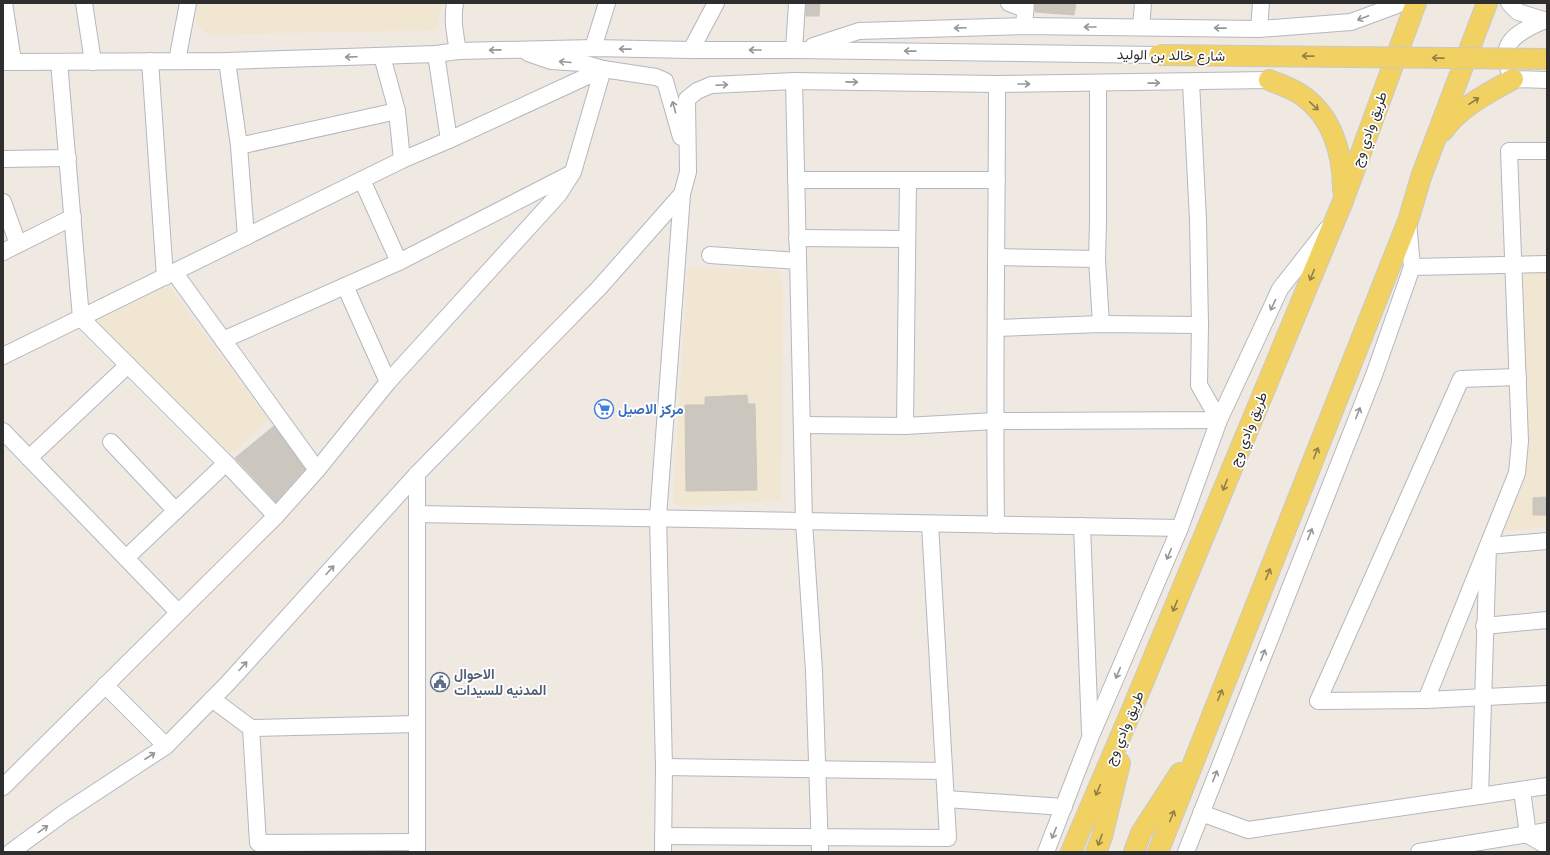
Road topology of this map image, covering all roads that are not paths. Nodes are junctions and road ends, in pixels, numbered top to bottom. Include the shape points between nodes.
1 (4, 3) edge
2 (84, 3) edge
3 (188, 3) edge
4 (455, 3) edge
5 (607, 3) edge
6 (716, 3) edge
7 (797, 3) edge
8 (1009, 3) edge
9 (1143, 3) edge
10 (1261, 3) edge
11 (1398, 3) edge
12 (1416, 3) edge
13 (1487, 3) edge
14 (1509, 3) edge
15 (1025, 6) edge
16 (1545, 21) edge
17 (1024, 26) junction
18 (1141, 27) junction
19 (1259, 29) junction
20 (593, 48) junction
21 (515, 49) junction
22 (458, 50) junction
23 (691, 50) junction
24 (798, 50) junction
25 (436, 54) junction
26 (1159, 55) joint
27 (382, 56) junction
28 (1547, 59) edge
29 (150, 61) junction
30 (177, 61) junction
31 (227, 61) junction
32 (8, 62) edge
33 (59, 62) junction
34 (93, 62) junction
35 (603, 69) junction
36 (1513, 79) junction
37 (1269, 80) joint
38 (1547, 80) edge
39 (794, 81) junction
40 (1191, 82) junction
41 (996, 84) junction
42 (1098, 84) junction
43 (397, 111) junction
44 (449, 140) junction
45 (239, 146) junction
46 (1547, 151) edge
47 (68, 158) junction
48 (3, 159) edge
49 (402, 160) junction
50 (573, 172) junction
51 (688, 172) junction
52 (1421, 177) junction
53 (362, 180) junction
54 (796, 180) junction
55 (908, 180) junction
56 (997, 180) junction
57 (682, 194) junction
58 (3, 202) edge
59 (1340, 208) junction
60 (73, 217) junction
61 (1408, 221) junction
62 (246, 237) junction
63 (797, 238) junction
64 (907, 239) junction
65 (18, 244) junction
66 (3, 252) edge
67 (710, 255) dead end
68 (997, 257) junction
69 (1097, 259) junction
70 (400, 262) junction
71 (798, 262) junction
72 (1547, 264) edge
73 (1514, 265) junction
74 (1412, 267) junction
75 (169, 275) junction
76 (345, 286) junction
77 (81, 318) junction
78 (1101, 324) junction
79 (1200, 325) junction
80 (997, 328) junction
81 (223, 340) junction
82 (3, 356) edge
83 (128, 365) junction
84 (1518, 378) junction
85 (388, 382) junction
86 (995, 420) junction
87 (1219, 420) junction
88 (802, 425) junction
89 (905, 426) junction
90 (3, 431) edge
91 (111, 442) dead end
92 (29, 458) junction
93 (226, 463) junction
94 (317, 470) junction
95 (417, 474) junction
96 (176, 511) junction
97 (418, 514) junction
98 (276, 516) junction
99 (658, 517) junction
100 (804, 522) junction
101 (930, 524) junction
102 (996, 525) junction
103 (1082, 526) junction
104 (1180, 528) junction
105 (1547, 541) edge
106 (1488, 546) junction
107 (126, 558) junction
108 (178, 612) junction
109 (1547, 620) edge
110 (1484, 626) junction
111 (105, 684) junction
112 (1547, 694) edge
113 (1482, 698) junction
114 (212, 699) junction
115 (1426, 700) junction
116 (1133, 707) junction
117 (417, 724) junction
118 (250, 728) junction
119 (1205, 734) junction
120 (1090, 738) junction
121 (166, 746) junction
122 (664, 767) junction
123 (817, 770) junction
124 (944, 771) junction
125 (1547, 786) edge
126 (3, 787) edge
127 (1522, 790) junction
128 (1480, 796) junction
129 (946, 799) junction
130 (1064, 807) junction
131 (1201, 812) junction
132 (1547, 831) edge
133 (1528, 835) junction
134 (664, 836) junction
135 (820, 845) edge
136 (884, 845) edge
137 (1547, 846) edge
138 (417, 847) edge
139 (11, 852) edge
140 (663, 852) edge
141 (1046, 852) edge
142 (1071, 852) edge
143 (1096, 852) edge
144 (1134, 852) edge
145 (1158, 852) edge
146 (1186, 852) edge
147 (1419, 852) edge

1 - 32 street
2 - 34 street
3 - 30 street
4 - 22 street via 454,32
5 - 20 street
6 - 23 street
7 - 24 street
8 - 15 street
9 - 18 street
10 - 19 street
11 -> 19 street via 1351,22
12 - 59 main road, طريق وادي وج
13 - 52 main road
14 - 16 street via 1518,12
15 - 17 street
16 - 36 street via 1527,28 1512,38 1505,55
18 -> 17 street
17 -> 24 street via 858,31
19 -> 18 street
20 - 21 street, شارع خالد بن الوليد
23 -> 20 street, شارع خالد بن الوليد
21 -> 22 street, شارع خالد بن الوليد
35 -> 21 street via 582,63 551,61
22 - 25 street, شارع خالد بن الوليد
24 -> 23 street, شارع خالد بن الوليد
26 -> 24 street, شارع خالد بن الوليد
25 - 27 street, شارع خالد بن الوليد
25 - 44 street
28 -> 26 main road, شارع خالد بن الوليد, bridge
27 -> 31 street, شارع خالد بن الوليد
27 - 43 street
29 - 30 street, شارع خالد بن الوليد
29 - 34 street, شارع خالد بن الوليد
29 - 75 street
30 - 31 street, شارع خالد بن الوليد
31 - 45 street
32 - 33 street, شارع خالد بن الوليد
33 - 34 street, شارع خالد بن الوليد
33 - 47 street
35 - 44 street
35 - 50 street
51 -> 35 street via 680,128 665,81 656,76
36 - 38 street
52 -> 36 main road via 1435,143 1450,121 1461,110
37 - 40 street
37 -> 59 main road via 1299,93 1318,108 1329,126 1343,170
39 -> 41 street
51 -> 39 street via 687,99 711,85
39 - 54 street
42 -> 40 street
40 - 79 street
41 -> 42 street
41 - 56 street
42 - 69 street
43 - 45 street
43 - 49 street
44 - 49 street
45 - 62 street
46 - 73 street via 1509,151
47 - 48 street
47 - 60 street
49 - 53 street
50 - 70 street
50 - 85 street via 559,194
51 - 57 street
52 - 61 main road
53 - 62 street
53 - 70 street
54 - 55 street
54 - 63 street
55 - 56 street
55 - 64 street
56 - 68 street
57 - 95 street via 599,288
57 - 99 street
58 - 65 street
59 -> 87 street via 1280,289
59 -> 116 main road, طريق وادي وج
60 - 65 street
60 - 77 street
61 - 74 street
119 -> 61 main road
62 - 75 street
63 - 64 street
63 - 71 street
64 - 89 street
65 - 66 street
67 - 71 street
68 - 69 street
68 - 80 street
69 - 78 street
70 - 76 street
71 - 88 street
72 - 73 street
73 - 74 street
73 - 84 street
131 -> 74 street via 1374,374
75 - 77 street
75 - 81 street
76 - 81 street
76 - 85 street
77 - 82 street
77 - 83 street
78 - 79 street
78 - 80 street
79 - 87 street via 1199,385
80 - 86 street
81 - 94 street
83 - 92 street
83 - 93 street
84 - 106 street via 1520,441 1517,473
84 - 115 street via 1461,379 1318,701
85 - 94 street
86 - 87 street
86 - 89 street
86 - 102 street
87 - 104 street
88 - 89 street
88 - 100 street
90 - 92 street
91 - 96 street
92 - 107 street
93 - 96 street
93 - 98 street
94 - 98 street
95 - 97 street
114 -> 95 street
96 - 107 street
97 - 99 street
97 - 117 street
98 - 108 street
99 - 100 street
99 - 122 street
100 - 101 street
100 - 123 street via 814,671
101 - 102 street
101 - 124 street
102 - 103 street
103 - 104 street
103 - 120 street
104 -> 120 street
105 - 106 street
106 - 110 street
106 - 115 street
107 - 108 street
108 - 111 street
109 - 110 street
110 - 113 street
111 - 121 street
111 - 126 street
112 - 113 street
113 - 115 street
113 - 128 street
114 - 118 street
114 - 121 street
116 -> 142 main road, طريق وادي وج
116 -> 143 main road via 1102,837
117 - 118 street
117 - 138 street
118 - 138 street via 258,843
119 - 144 main road via 1141,833
145 -> 119 main road
120 - 130 street
139 -> 121 street via 64,813
122 - 123 street
122 - 134 street
123 - 124 street
123 - 135 street
124 - 129 street
125 - 127 street
127 - 128 street
127 - 133 street
128 - 131 street via 1248,830
129 - 130 street
129 - 136 street via 948,838
130 -> 141 street
131 - 146 street
132 - 133 street
133 - 137 street
133 - 147 street
134 - 135 street
134 - 140 street
135 - 136 street

